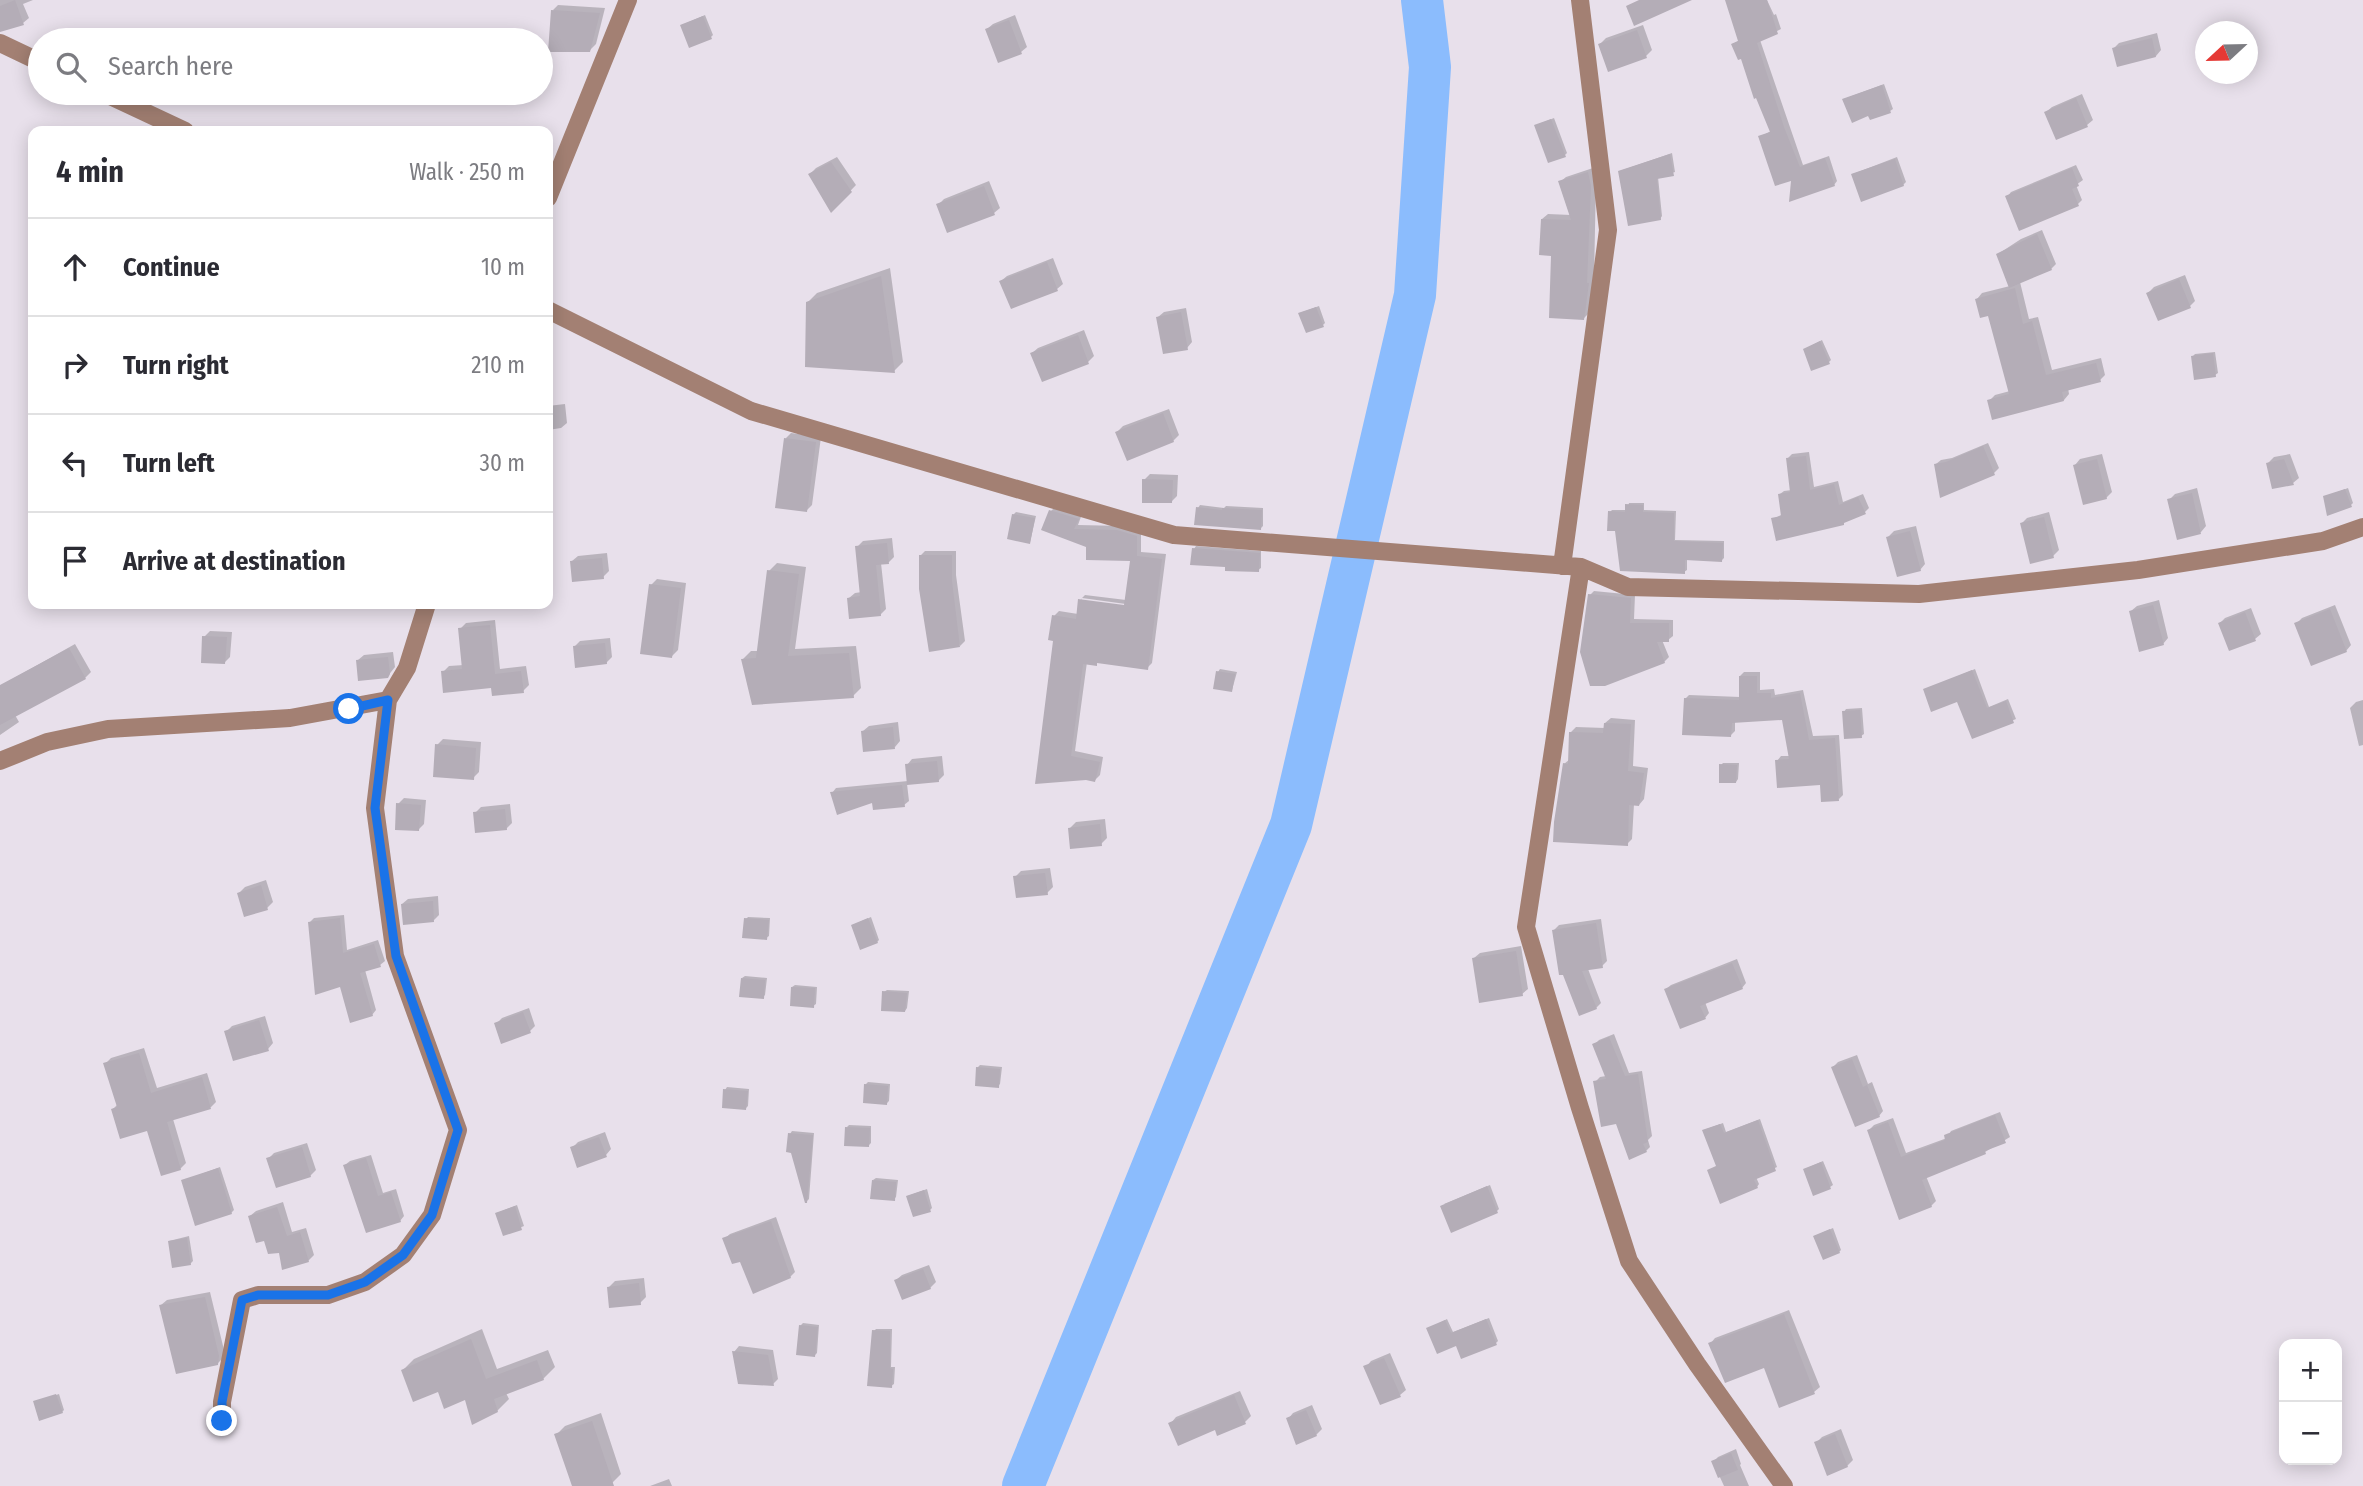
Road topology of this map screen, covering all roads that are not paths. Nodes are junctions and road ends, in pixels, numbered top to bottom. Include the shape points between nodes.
1 (628, 0) edge
2 (1580, 0) edge
3 (0, 43) edge
4 (28, 56) edge
5 (130, 105) edge
6 (174, 126) edge
7 (553, 186) edge
8 (553, 312) edge
9 (2363, 527) edge
10 (1562, 566) junction
11 (1581, 567) junction
12 (425, 609) edge
13 (388, 700) junction
14 (0, 761) edge
15 (222, 1421) dead end
16 (1784, 1486) edge

1 - 7 street
2 - 10 street via 1608,230
3 - 4 street
5 - 6 street
8 - 10 street via 751,411 1174,536
9 - 11 street via 2323,541 2151,568 1919,594 1628,587
10 - 11 street
11 - 16 street via 1526,927 1629,1261
12 - 13 street via 407,668
13 - 14 street via 290,718 108,729 47,742
13 - 15 street via 375,808 396,956 458,1130 432,1215 403,1255 365,1282 328,1295 258,1295 242,1300

